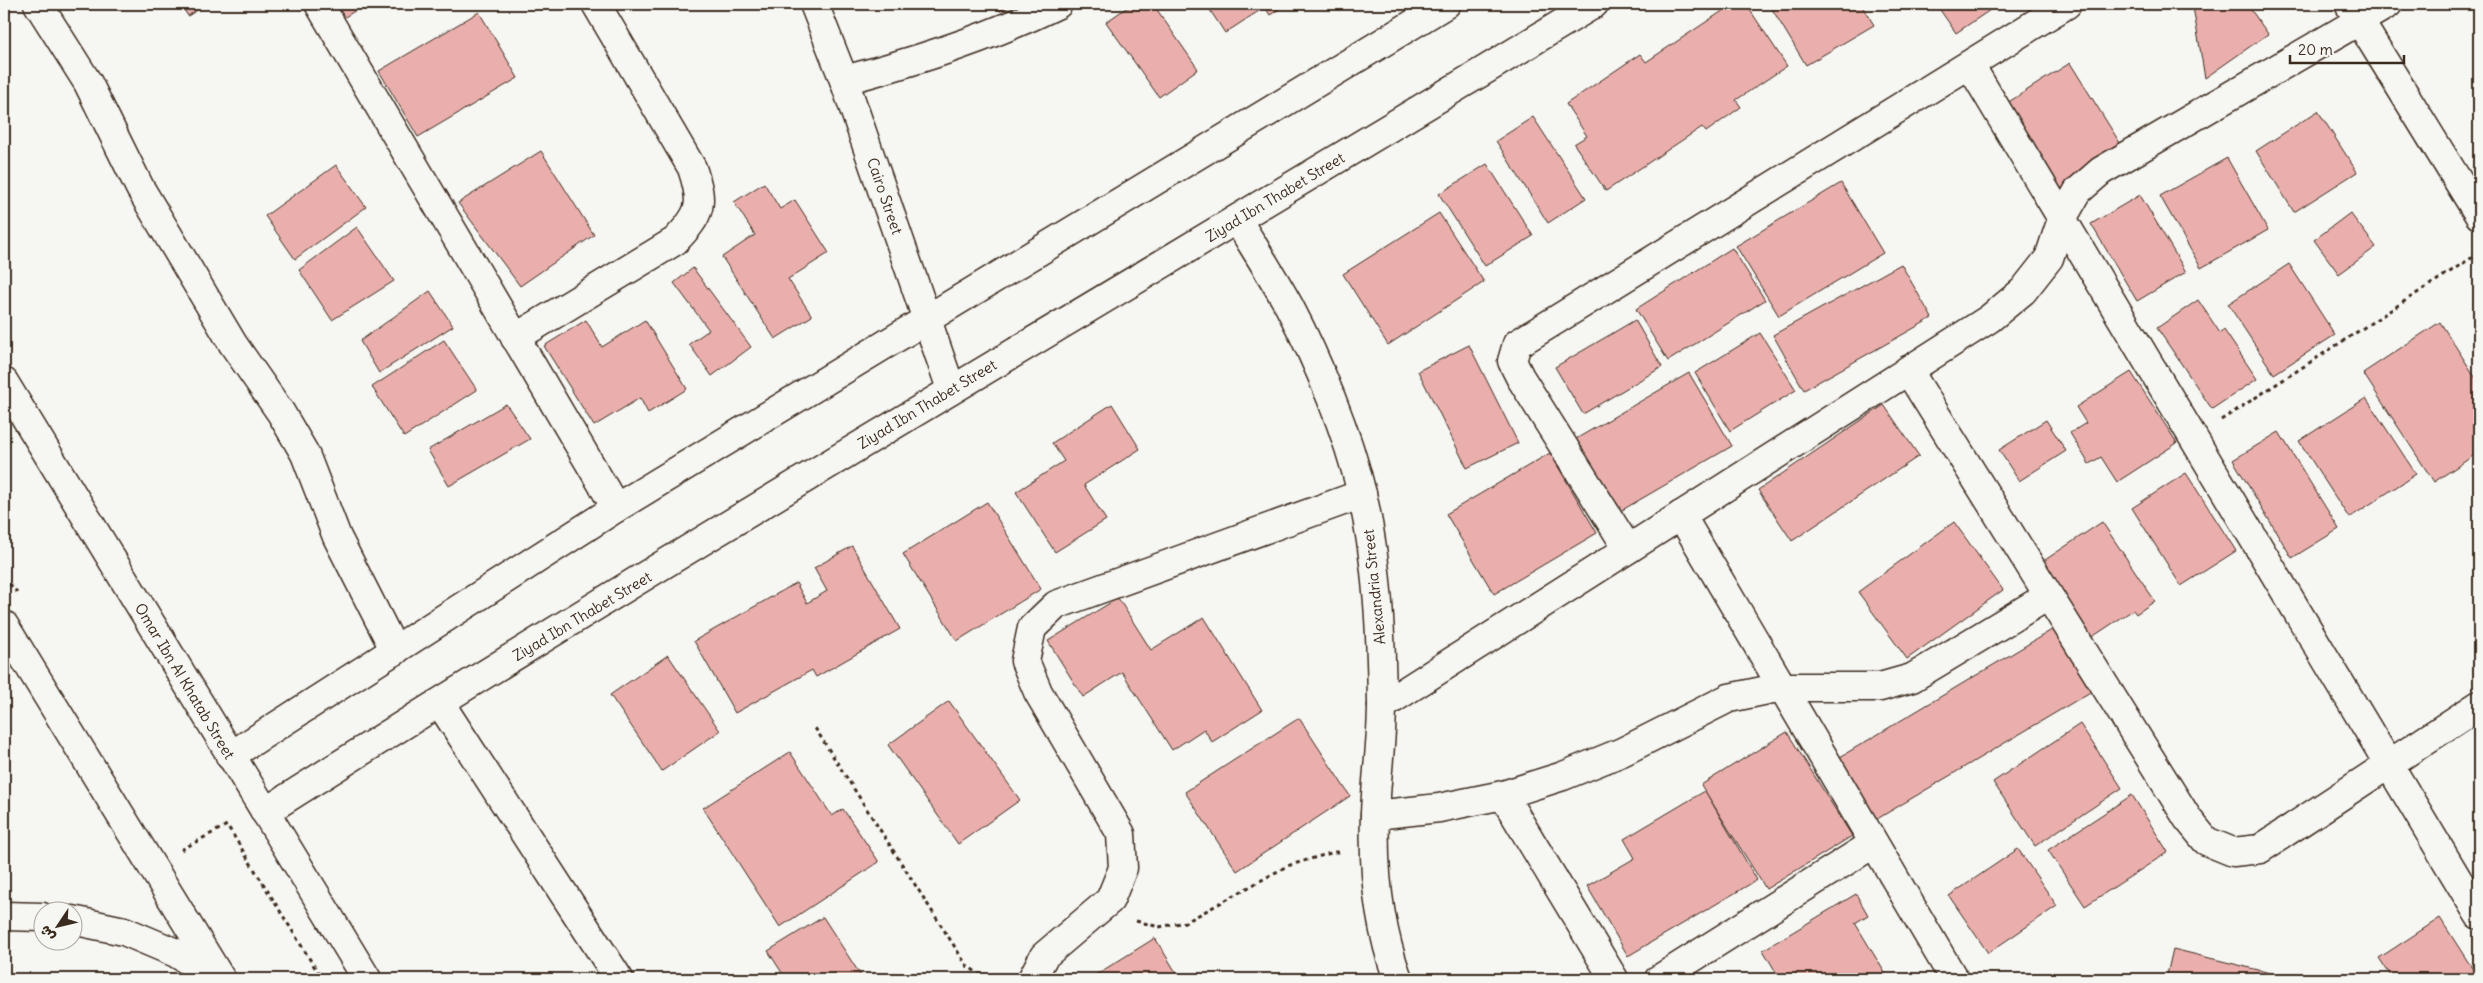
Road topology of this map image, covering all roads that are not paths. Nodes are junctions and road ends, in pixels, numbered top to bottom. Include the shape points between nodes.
1 (38, 4) edge
2 (319, 4) edge
3 (814, 4) edge
4 (1058, 4) edge
5 (1446, 4) edge
6 (1594, 4) edge
7 (2067, 4) edge
8 (2388, 4) edge
9 (603, 6) edge
10 (2354, 12) edge
11 (1970, 65) junction
12 (844, 80) junction
13 (2479, 215) edge
14 (2062, 218) junction
15 (1238, 221) junction
16 (928, 318) junction
17 (515, 338) junction
18 (1908, 370) junction
19 (4, 382) edge
20 (951, 389) junction
21 (1362, 494) junction
22 (616, 508) junction
23 (1681, 515) junction
24 (1628, 549) junction
25 (2048, 596) junction
26 (4, 625) edge
27 (395, 652) junction
28 (1782, 687) junction
29 (440, 703) junction
30 (2479, 705) edge
31 (1382, 706) junction
32 (230, 756) junction
33 (2389, 764) junction
34 (1504, 795) junction
35 (265, 812) junction
36 (1375, 815) junction
37 (1873, 844) junction
38 (2479, 915) edge
39 (4, 916) edge
40 (32, 917) edge
41 (82, 922) edge
42 (220, 979) edge
43 (367, 979) edge
44 (619, 979) edge
45 (1032, 979) edge
46 (1398, 979) edge
47 (1614, 979) edge
48 (1659, 979) edge
49 (1954, 979) edge

1 - 27 street via 88,82 140,188 233,344 305,454 337,537
2 - 17 street
3 - 12 street, Cairo Street
4 - 12 street via 963,46
5 - 16 street
6 - 15 street, Ziyad Ibn Thabet Street
7 - 11 street
8 - 10 street
9 - 17 street via 692,168 701,194 695,221 675,240
10 - 13 street
10 - 14 street via 2101,171 2078,192
11 - 14 street
11 - 24 street via 1517,344 1512,361 1520,377
12 - 16 street, Cairo Street
14 - 18 street via 2048,258 2023,291 1989,319
14 - 33 street
15 - 20 street, Ziyad Ibn Thabet Street
15 - 21 street, Alexandria Street via 1289,306 1332,400
16 - 20 street, Cairo Street
16 - 22 street
17 - 22 street
18 - 23 street
18 - 25 street
19 - 32 street, Omar Ibn Al Khatab Street
20 - 29 street, Ziyad Ibn Thabet Street
21 - 31 street, Alexandria Street via 1374,564
21 - 45 street via 1056,605 1032,628 1025,661 1038,692 1121,834 1123,868 1110,900 1044,956
22 - 27 street
23 - 24 street
23 - 28 street
24 - 31 street
25 - 28 street via 1912,678 1880,687
25 - 33 street via 2188,819 2206,840 2232,852 2260,849
26 - 42 street
27 - 32 street
28 - 34 street via 1729,698 1622,752
28 - 37 street
29 - 35 street, Ziyad Ibn Thabet Street
29 - 44 street
30 - 33 street
31 - 36 street, Alexandria Street
32 - 35 street, Omar Ibn Al Khatab Street
33 - 38 street
34 - 36 street via 1439,808
34 - 47 street
35 - 43 street, Omar Ibn Al Khatab Street
36 - 46 street, Alexandria Street via 1381,916
37 - 48 street
37 - 49 street
39 - 40 street
41 - 42 street via 124,931 176,953

